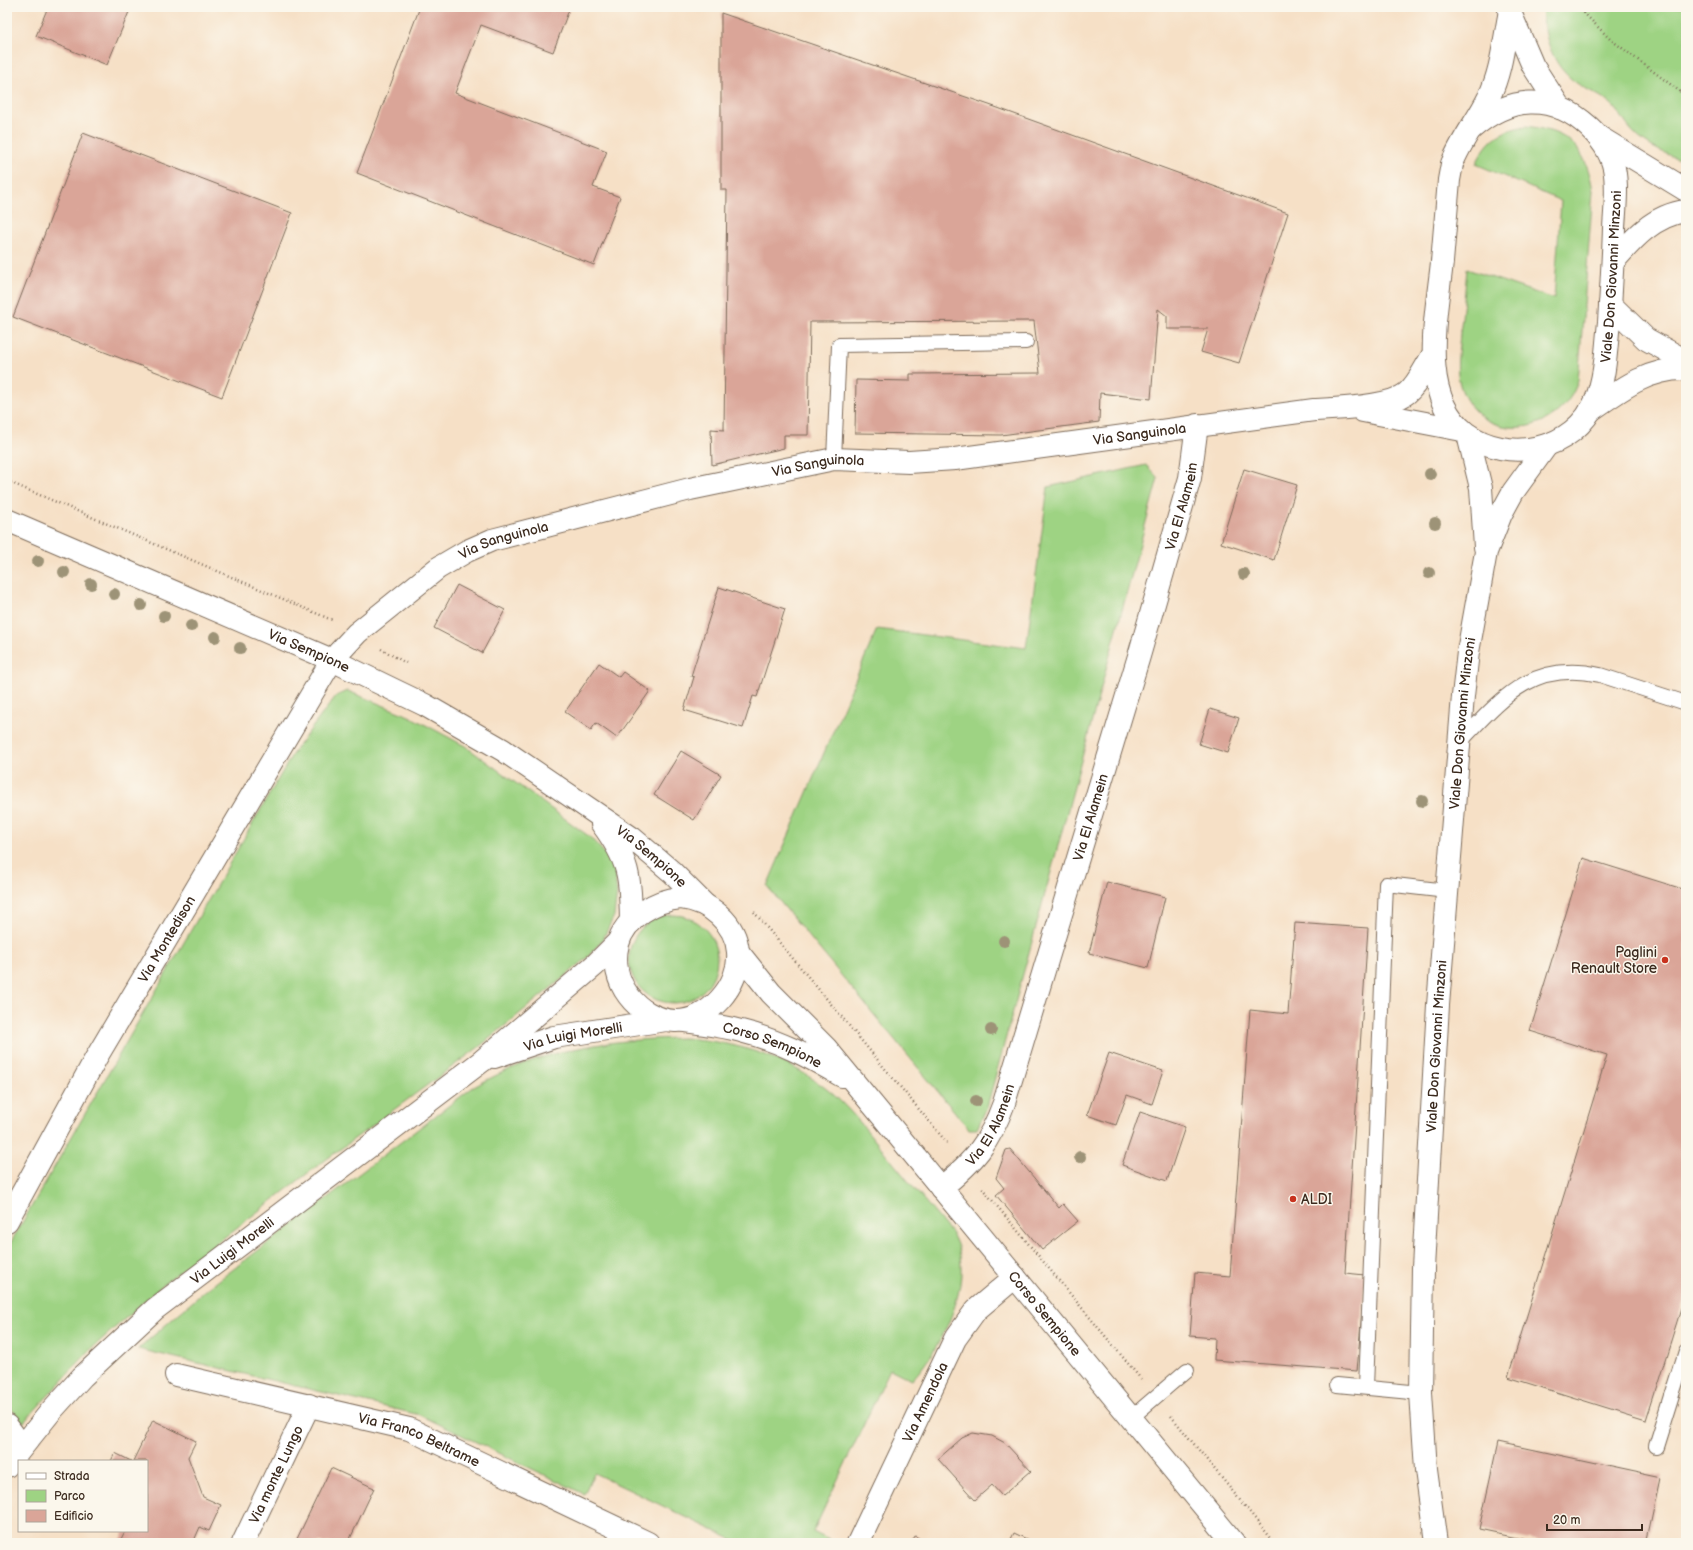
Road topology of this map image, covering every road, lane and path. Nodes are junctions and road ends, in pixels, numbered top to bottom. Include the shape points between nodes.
1 (1578, 7) edge
2 (1509, 9) edge
3 (1686, 96) edge
4 (1560, 108) junction
5 (1471, 128) junction
6 (1599, 138) junction
7 (1686, 190) edge
8 (1686, 211) edge
9 (1613, 262) junction
10 (1610, 304) junction
11 (1026, 342) dead end
12 (1433, 355) junction
13 (1686, 360) edge
14 (1686, 369) edge
15 (1350, 408) junction
16 (1590, 411) junction
17 (1197, 425) junction
18 (1465, 432) junction
19 (1547, 445) junction
20 (834, 459) junction
21 (7, 481) edge
22 (7, 520) edge
23 (1486, 552) junction
24 (334, 620) dead end
25 (332, 660) junction
26 (1686, 703) edge
27 (1459, 743) junction
28 (594, 814) junction
29 (1447, 891) junction
30 (704, 904) junction
31 (631, 922) junction
32 (618, 942) junction
33 (738, 953) junction
34 (674, 1020) junction
35 (482, 1061) junction
36 (855, 1084) junction
37 (941, 1188) junction
38 (988, 1196) dead end
39 (7, 1221) edge
40 (1015, 1278) junction
41 (1686, 1351) edge
42 (1187, 1370) dead end
43 (176, 1375) dead end
44 (1140, 1378) dead end
45 (1337, 1385) dead end
46 (1366, 1387) junction
47 (1421, 1393) junction
48 (309, 1405) junction
49 (1131, 1418) junction
50 (1178, 1425) dead end
51 (7, 1426) edge
52 (22, 1446) junction
53 (1656, 1448) dead end
54 (7, 1466) edge
55 (243, 1543) edge
56 (648, 1543) edge
57 (858, 1543) edge
58 (1234, 1543) edge
59 (1274, 1543) edge
60 (1436, 1543) edge

1 - 3 path via 1610,39
2 - 4 street, Viale Don Giovanni Minzoni via 1533,66
2 - 5 street, Viale Don Giovanni Minzoni via 1502,58 1494,85
4 - 5 street, Viale Don Giovanni Minzoni via 1534,102 1511,105 1490,114
4 - 6 street, Viale Don Giovanni Minzoni via 1578,118
5 - 12 street, Viale Don Giovanni Minzoni, bridge via 1456,153 1449,180
6 - 7 street
6 - 9 street, Viale Don Giovanni Minzoni via 1611,160 1615,175
8 - 9 street via 1663,218 1647,228
9 - 10 street, Viale Don Giovanni Minzoni
10 - 13 street via 1646,339
10 - 16 street, Viale Don Giovanni Minzoni via 1604,372 1599,392
11 - 20 lane via 839,345
12 - 15 street, Via Sanguinola via 1412,388 1402,396
12 - 18 street, Viale Don Giovanni Minzoni via 1435,377 1443,400 1451,416
14 - 16 street via 1663,371 1640,379
15 - 17 street, Via Sanguinola
15 - 18 street, Via Sanguinola
16 - 19 street, Viale Don Giovanni Minzoni via 1566,435
17 - 20 street, Via Sanguinola via 955,459 910,462
17 - 37 street, Via El Alamein via 1194,461 1184,500 1004,1103 992,1134 979,1154
18 - 19 street, Viale Don Giovanni Minzoni via 1488,445 1506,449 1526,450
18 - 23 street, Viale Don Giovanni Minzoni via 1481,488
19 - 23 street, Viale Don Giovanni Minzoni via 1513,492
20 - 25 street, Via Sanguinola via 682,491 532,528 479,545 438,568 357,633
21 - 24 path
22 - 25 street, Via Sempione
23 - 27 street, Viale Don Giovanni Minzoni via 1468,652
25 - 28 street, Via Sempione via 387,685 466,727
25 - 39 street, Via Montedison via 96,1058
26 - 27 lane via 1600,675 1564,671 1534,679 1514,689
27 - 29 street, Viale Don Giovanni Minzoni
28 - 30 street, Via Sempione via 632,838 654,856
28 - 31 street, Via Sempione via 615,842 627,865
29 - 46 lane via 1386,884
29 - 47 street, Viale Don Giovanni Minzoni via 1426,1196 1421,1314
30 - 31 street via 681,898 663,901
30 - 33 street via 729,926 736,939
31 - 32 street
32 - 34 street via 616,956 619,977 632,1001 646,1012
32 - 35 street, Via Luigi Morelli via 595,965
33 - 34 street via 735,974 719,1000 703,1014 694,1018
33 - 36 street, Corso Sempione via 771,993 826,1048
34 - 35 street, Via Luigi Morelli via 554,1037
34 - 36 street, Corso Sempione via 741,1030 765,1038 814,1059
35 - 52 street, Via Luigi Morelli via 155,1309 82,1377
36 - 37 street, Corso Sempione
37 - 40 street, Corso Sempione
38 - 44 path
40 - 49 street, Corso Sempione
40 - 57 street, Via Amendola via 976,1310 955,1339
41 - 53 lane
42 - 49 lane
43 - 48 street, Via Franco Beltrame
45 - 46 lane
46 - 47 lane
47 - 60 street, Viale Don Giovanni Minzoni via 1426,1470
48 - 55 street, Via monte Lungo
48 - 56 street, Via Franco Beltrame via 409,1429
49 - 58 street, Corso Sempione
50 - 59 path
51 - 52 street
52 - 54 street, Via Luigi Morelli

